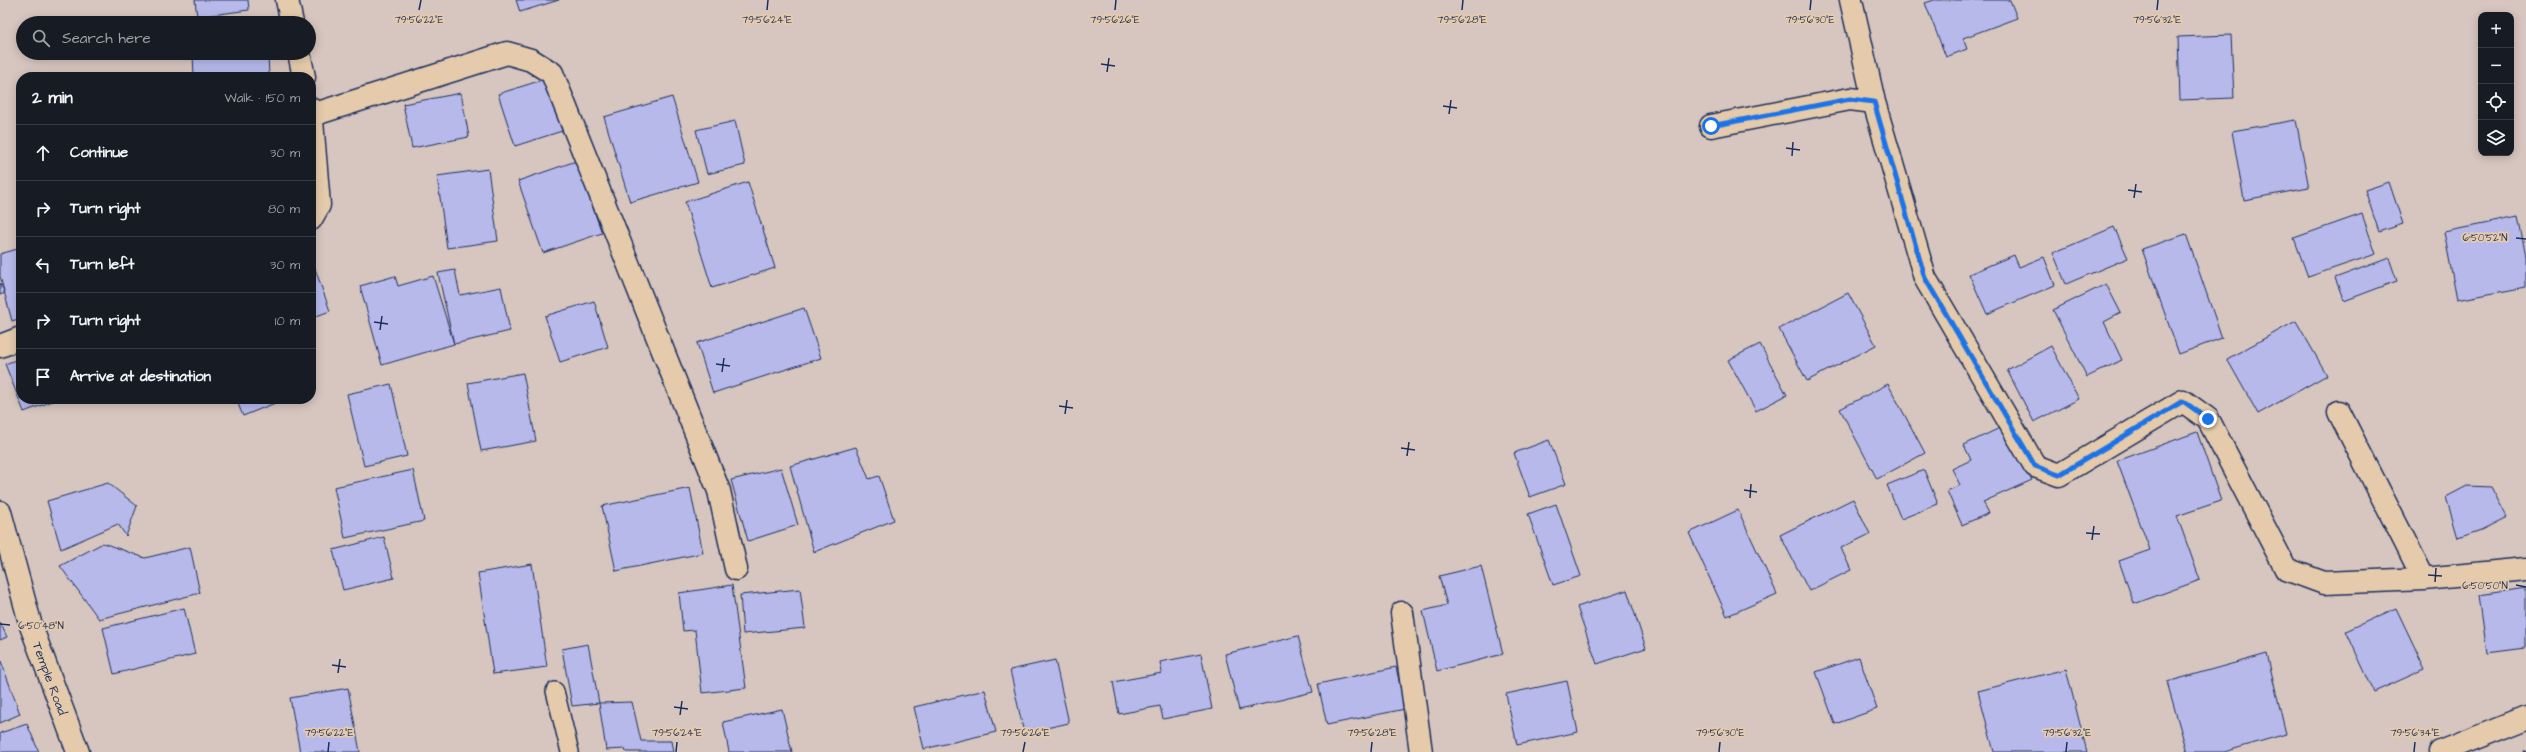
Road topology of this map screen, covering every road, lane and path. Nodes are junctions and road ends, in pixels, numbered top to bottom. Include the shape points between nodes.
1 (287, 0) edge
2 (1851, 0) edge
3 (290, 16) edge
4 (300, 60) edge
5 (303, 72) edge
6 (1874, 102) junction
7 (316, 111) edge
8 (1711, 126) dead end
9 (316, 165) edge
10 (316, 210) edge
11 (16, 340) edge
12 (0, 346) edge
13 (2339, 412) dead end
14 (0, 512) edge
15 (736, 569) dead end
16 (2526, 569) edge
17 (2424, 579) junction
18 (1402, 613) dead end
19 (555, 692) dead end
20 (2526, 718) edge
21 (78, 752) edge
22 (570, 752) edge
23 (1421, 752) edge
24 (2440, 752) edge

1 - 3 street
2 - 6 street
4 - 5 street
6 - 8 street via 1850,99
6 - 17 street via 1925,278 2035,466 2059,475 2183,401 2208,419 2286,568 2324,583
7 - 15 street via 507,53 531,60 552,73 719,491
9 - 10 street via 319,205
11 - 12 street
13 - 17 street
14 - 21 street, Temple Road via 31,626
16 - 17 street
18 - 23 street
19 - 22 lane
20 - 24 street

